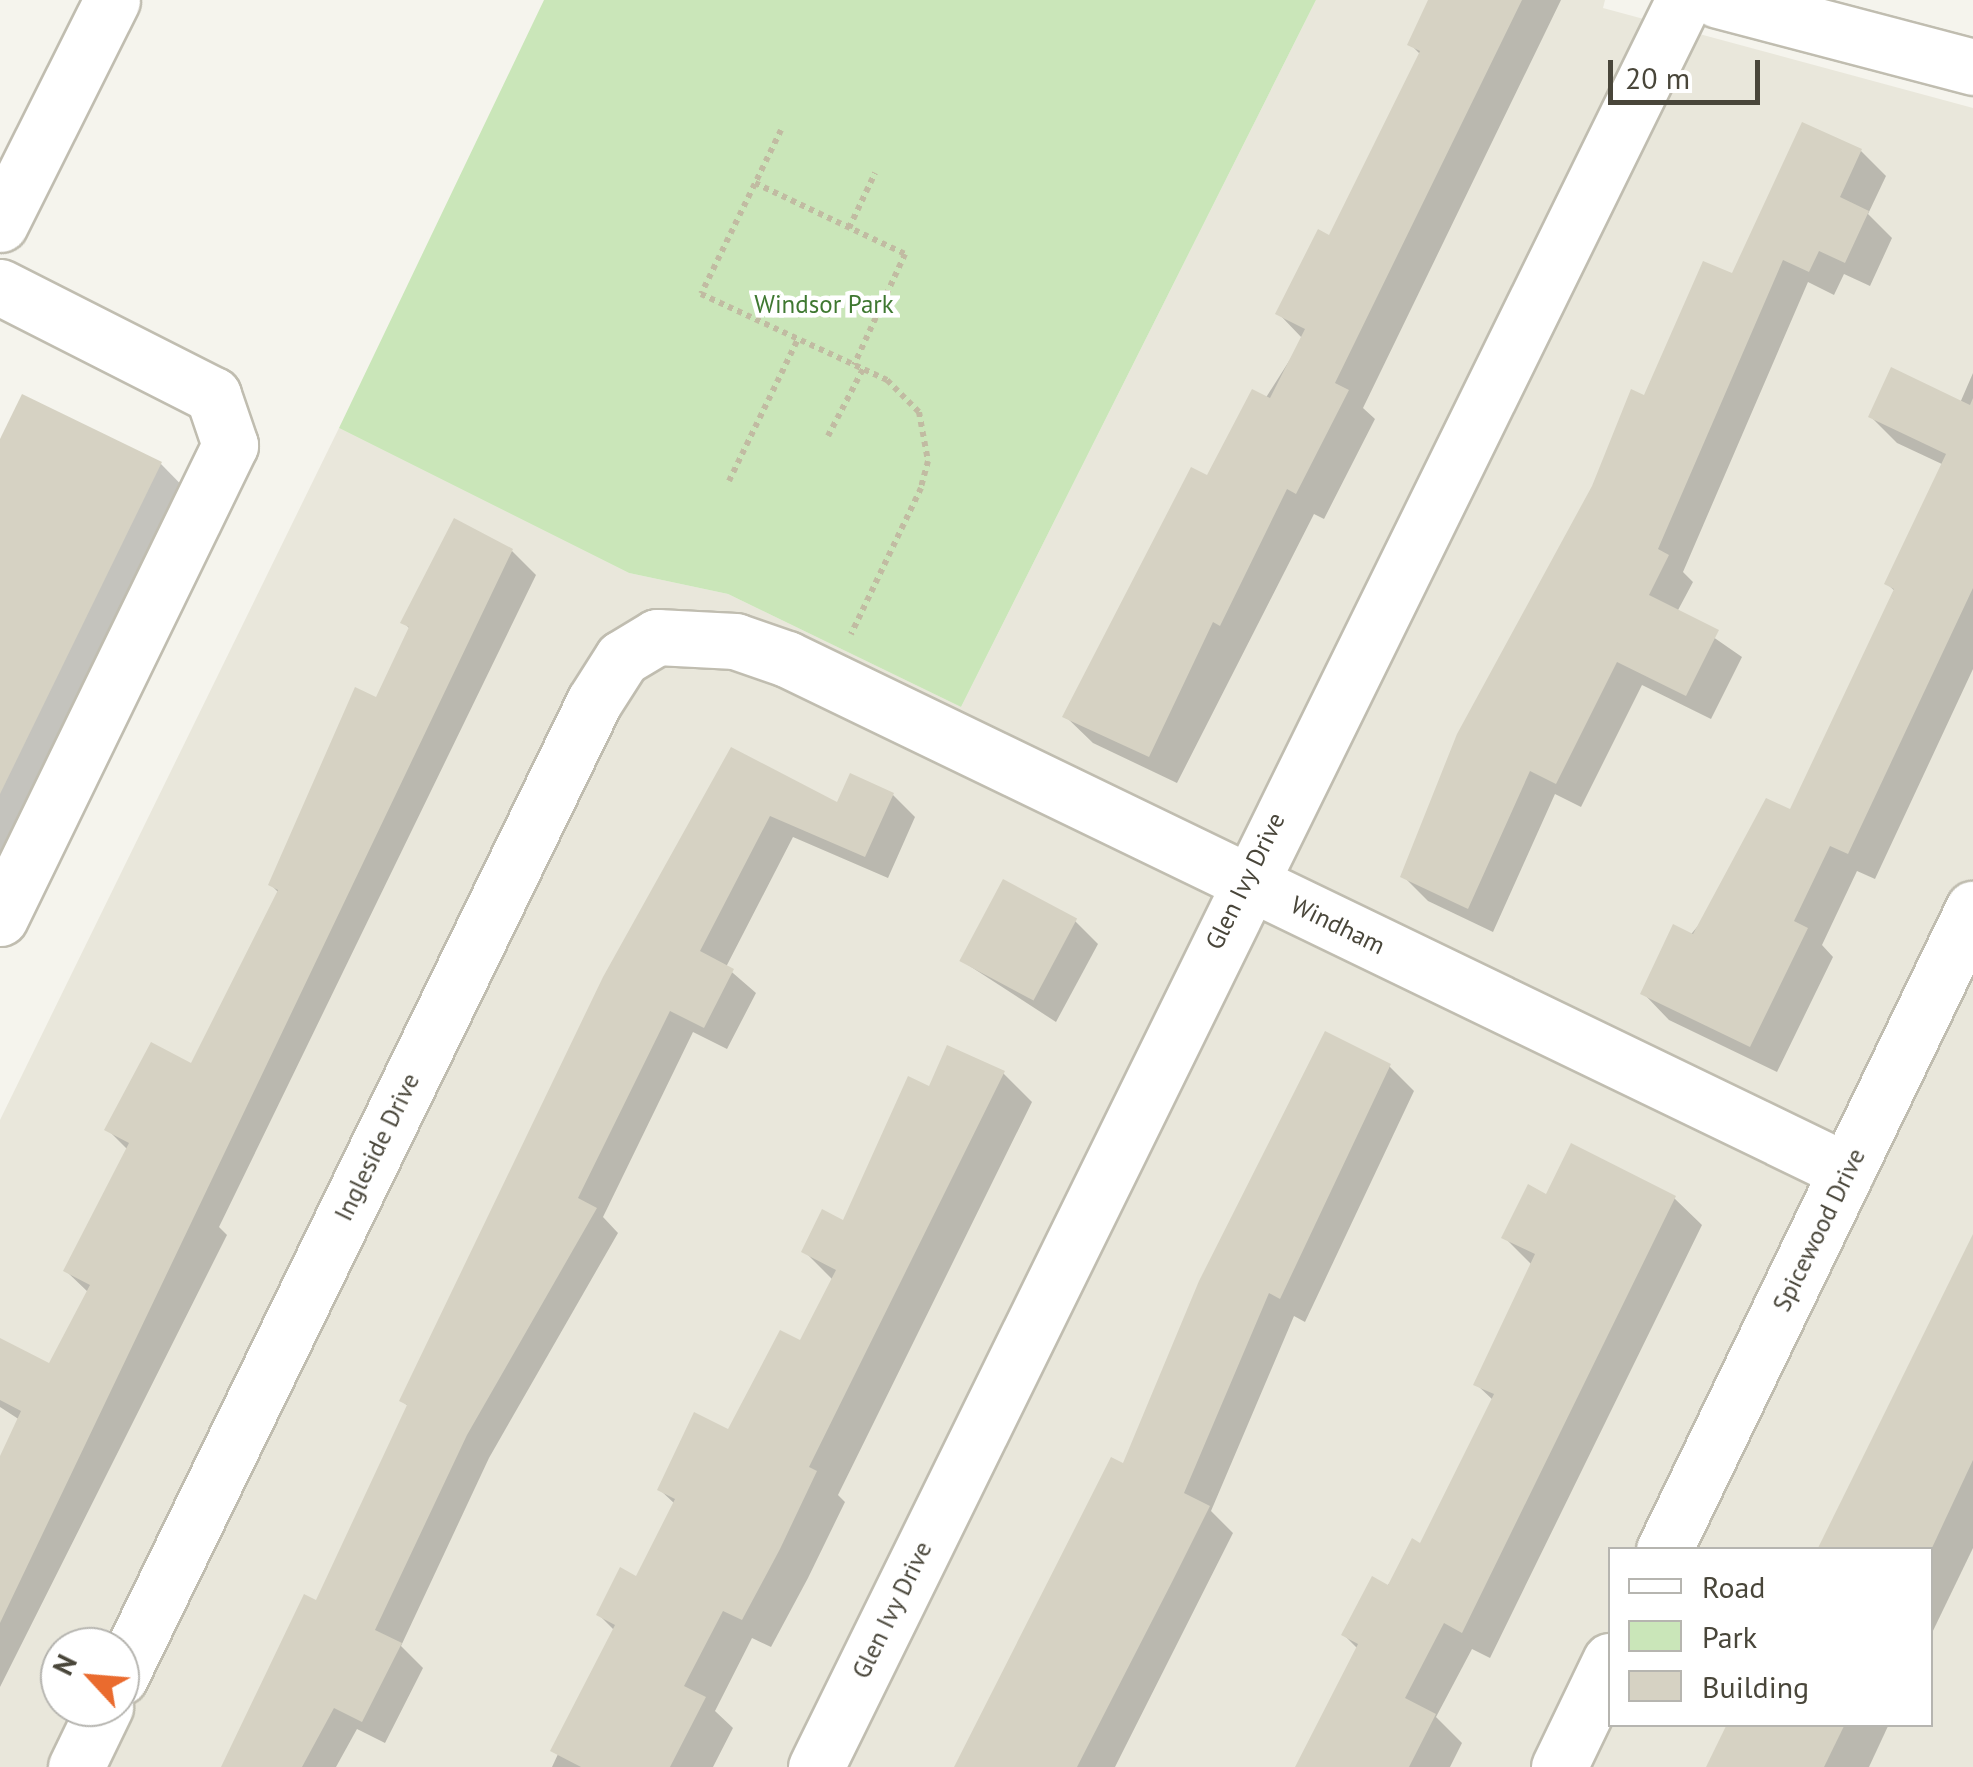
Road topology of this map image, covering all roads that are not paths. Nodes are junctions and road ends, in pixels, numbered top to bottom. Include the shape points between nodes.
1 (112, 0) edge
2 (1684, 0) edge
3 (1718, 0) edge
4 (1973, 67) edge
5 (0, 224) edge
6 (0, 287) edge
7 (656, 636) joint
8 (1244, 881) junction
9 (1973, 909) edge
10 (0, 918) edge
11 (1847, 1172) junction
12 (1665, 1547) edge
13 (140, 1635) edge
14 (1608, 1665) edge
15 (95, 1727) edge
16 (76, 1767) edge
17 (816, 1767) edge
18 (1559, 1767) edge

1 - 5 street
2 - 8 street, Glen Ivy Drive
3 - 4 street
6 - 10 street via 213,395 230,445
7 - 8 street, Windham via 735,641 829,680
7 - 13 street, Ingleside Drive via 622,658 594,702
8 - 11 street, Windham
8 - 17 street, Glen Ivy Drive
9 - 11 street, Spicewood Drive
11 - 12 street, Spicewood Drive
14 - 18 street
15 - 16 street

